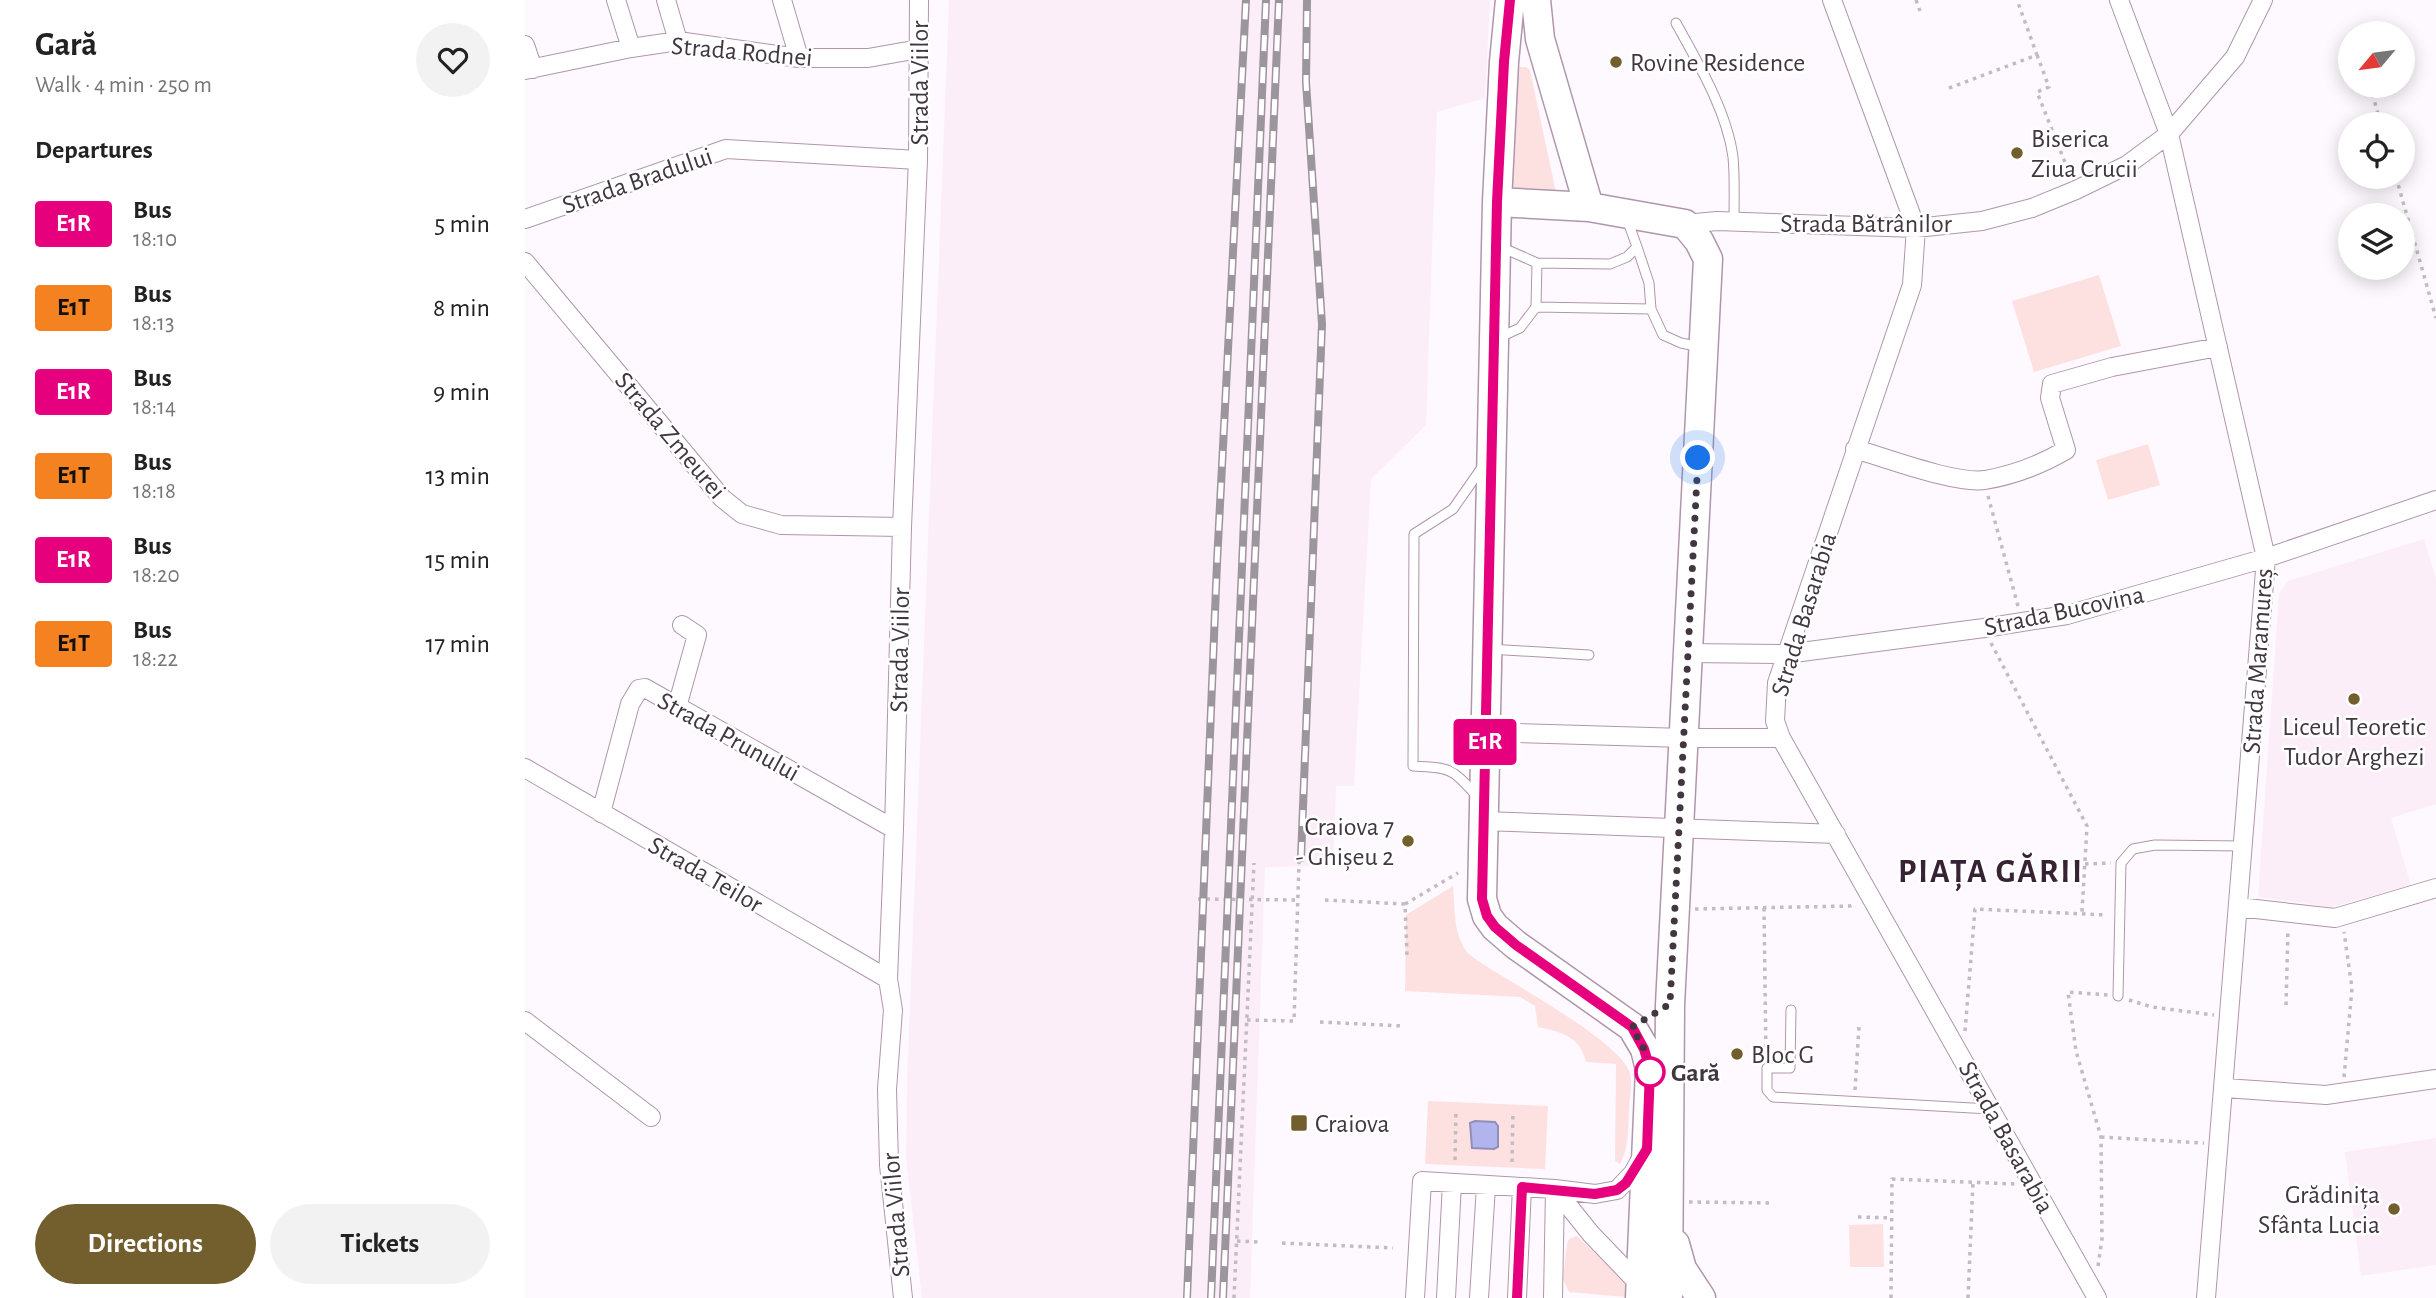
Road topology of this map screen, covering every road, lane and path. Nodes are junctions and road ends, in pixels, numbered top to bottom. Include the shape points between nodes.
1 (616, 0) edge
2 (666, 0) edge
3 (782, 0) edge
4 (919, 0) edge
5 (1510, 0) edge
6 (1536, 0) edge
7 (1832, 0) edge
8 (1916, 0) edge
9 (2017, 0) edge
10 (2119, 0) edge
11 (2263, 0) edge
12 (1920, 11) dead end
13 (1676, 23) dead end
14 (678, 41) junction
15 (525, 45) edge
16 (631, 48) junction
17 (919, 49) junction
18 (2037, 55) junction
19 (799, 58) junction
20 (529, 69) edge
21 (1949, 88) dead end
22 (2169, 134) junction
23 (918, 160) junction
24 (2399, 189) edge
25 (2076, 190) junction
26 (1497, 202) junction
27 (1589, 207) junction
28 (1624, 212) junction
29 (525, 219) edge
30 (1734, 222) junction
31 (1685, 225) junction
32 (1916, 228) junction
33 (1496, 245) junction
34 (1637, 247) junction
35 (525, 262) edge
36 (1537, 263) junction
37 (1536, 307) junction
38 (1651, 309) junction
39 (2436, 318) edge
40 (1495, 339) junction
41 (1703, 347) junction
42 (2218, 347) junction
43 (1855, 449) junction
44 (1492, 453) junction
45 (1983, 480) junction
46 (2436, 500) edge
47 (2436, 513) edge
48 (902, 527) junction
49 (2334, 534) junction
50 (2266, 558) junction
51 (2022, 623) junction
52 (682, 625) dead end
53 (1984, 628) junction
54 (1489, 649) junction
55 (1688, 653) junction
56 (1589, 654) dead end
57 (1786, 654) junction
58 (677, 707) junction
59 (1486, 732) junction
60 (1684, 738) junction
61 (1781, 738) junction
62 (525, 768) edge
63 (1483, 812) junction
64 (601, 813) junction
65 (894, 829) junction
66 (1679, 829) junction
67 (1836, 834) junction
68 (2243, 846) junction
69 (1299, 862) dead end
70 (1254, 863) dead end
71 (2121, 863) junction
72 (2085, 864) junction
73 (1458, 873) dead end
74 (2436, 888) edge
75 (1871, 895) junction
76 (1198, 900) dead end
77 (1252, 900) junction
78 (1297, 900) junction
79 (1325, 900) dead end
80 (1405, 904) junction
81 (2238, 907) junction
82 (1764, 908) junction
83 (1675, 910) junction
84 (2082, 912) junction
85 (2288, 913) junction
86 (2120, 916) junction
87 (2342, 916) junction
88 (1406, 955) dead end
89 (888, 979) junction
90 (2118, 996) junction
91 (1670, 1004) junction
92 (2286, 1005) dead end
93 (1791, 1010) dead end
94 (2230, 1017) junction
95 (1247, 1020) junction
96 (525, 1021) edge
97 (1320, 1023) dead end
98 (1403, 1026) dead end
99 (1632, 1027) junction
100 (1859, 1027) dead end
101 (1961, 1054) junction
102 (1766, 1068) junction
103 (2436, 1080) edge
104 (2225, 1088) junction
105 (2343, 1093) junction
106 (1854, 1102) junction
107 (1456, 1109) dead end
108 (1991, 1109) junction
109 (1513, 1111) dead end
110 (651, 1117) dead end
111 (2101, 1137) junction
112 (2220, 1144) junction
113 (1647, 1149) junction
114 (1455, 1160) dead end
115 (1512, 1162) dead end
116 (1973, 1182) junction
117 (1452, 1183) junction
118 (2034, 1185) junction
119 (1486, 1186) junction
120 (1522, 1187) junction
121 (1555, 1189) junction
122 (1771, 1203) dead end
123 (1668, 1212) junction
124 (1858, 1217) dead end
125 (1892, 1218) junction
126 (1237, 1241) junction
127 (1258, 1242) dead end
128 (1282, 1243) dead end
129 (1393, 1248) dead end
130 (1641, 1292) edge
131 (2096, 1295) edge
132 (903, 1298) edge
133 (1234, 1298) edge
134 (1415, 1298) edge
135 (1446, 1298) edge
136 (1479, 1298) edge
137 (1517, 1298) edge
138 (1553, 1298) edge
139 (1668, 1298) edge
140 (1701, 1298) edge
141 (1891, 1298) edge
142 (1968, 1298) edge
143 (2206, 1298) edge

1 - 16 street
2 - 14 street
3 - 19 street
4 - 17 street, Strada Viilor
5 - 26 main road
6 - 27 main road via 1540,38
7 - 32 street, Strada Basarabia
8 - 12 path
9 - 18 path
10 - 22 street, Strada Maramureș
11 - 22 street, Strada Bătrânilor via 2235,57
13 - 30 lane via 1712,92 1730,143
14 - 16 street, Strada Rodnei
14 - 19 street, Strada Rodnei
15 - 20 street
16 - 20 street, Strada Rodnei
17 - 19 street, Strada Rodnei via 868,58
17 - 23 street, Strada Viilor
18 - 21 path
18 - 25 path via 2049,87 2037,92
22 - 25 street, Strada Bătrânilor via 2127,164
22 - 42 street, Strada Maramureș
23 - 29 street, Strada Bradului via 726,149
23 - 48 street, Strada Viilor
24 - 39 path
25 - 32 street, Strada Bătrânilor via 1982,221
26 - 27 main road, Strada Bătrânilor
26 - 33 main road
27 - 28 main road, Strada Bătrânilor
28 - 31 main road, Strada Bătrânilor
28 - 34 lane
30 - 31 street, Strada Bătrânilor
30 - 32 street, Strada Bătrânilor
31 - 41 main road via 1708,259
32 - 43 street, Strada Basarabia via 1912,285
33 - 36 lane
33 - 40 main road
34 - 36 lane via 1610,264
34 - 38 lane via 1649,283
35 - 48 street, Strada Zmeurei via 722,498 742,514 781,525
36 - 37 lane
37 - 38 lane
37 - 40 lane via 1520,328
38 - 41 lane via 1663,335
40 - 44 main road
41 - 55 main road
42 - 45 street via 2112,367 2052,384 2050,398 2066,450 2044,463
42 - 50 street, Strada Maramureș
43 - 45 street via 1944,475
43 - 57 street, Strada Basarabia
44 - 54 main road
44 - 63 lane via 1453,509 1414,534 1413,766 1454,771
45 - 51 path
46 - 49 street, Strada Bucovina
47 - 49 street, Strada Bucovina
48 - 65 street, Strada Viilor
49 - 50 street, Strada Bucovina
50 - 51 street, Strada Bucovina via 2067,615
50 - 68 street, Strada Maramureș
51 - 53 street, Strada Bucovina
52 - 58 street via 697,635
53 - 57 street, Strada Bucovina
53 - 72 path via 2087,825
54 - 56 lane
54 - 59 main road
55 - 57 street, Strada Bucovina
55 - 60 main road
57 - 61 street, Strada Basarabia via 1775,704
58 - 64 street, Strada Prunului via 639,689 630,704
58 - 65 street, Strada Prunului
59 - 60 street
59 - 63 main road
60 - 61 street
60 - 66 main road
61 - 67 street, Strada Basarabia
62 - 64 street, Strada Teilor
63 - 66 street
63 - 99 main road via 1482,899 1487,916 1516,945
64 - 89 street, Strada Teilor
65 - 89 street, Strada Viilor
66 - 67 street
66 - 83 main road
67 - 75 street, Strada Basarabia
68 - 71 lane via 2155,845 2133,849
68 - 81 street, Strada Maramureș
69 - 78 path
70 - 77 path
71 - 72 path
71 - 86 lane
72 - 84 path
73 - 80 path
74 - 87 street
75 - 82 path via 1850,906
75 - 101 street, Strada Basarabia
76 - 77 path
77 - 78 path
77 - 95 path
78 - 95 path via 1294,1021
79 - 80 path
80 - 88 path
81 - 85 street
81 - 94 street, Strada Maramureș
82 - 83 path
82 - 102 path
83 - 91 main road
84 - 86 path
84 - 101 path via 1975,909
85 - 87 street
85 - 92 path
86 - 90 lane
87 - 105 path via 2352,988
89 - 132 street, Strada Viilor via 893,1010 887,1088 889,1165
90 - 94 path via 2152,1007
90 - 111 path via 2068,992 2075,1051
91 - 99 main road
91 - 123 main road
93 - 102 lane via 1790,1068
94 - 104 street, Strada Maramureș
95 - 126 path
96 - 110 street
97 - 98 path
99 - 113 main road via 1650,1069
100 - 106 path
101 - 108 street, Strada Basarabia
102 - 106 lane via 1767,1090 1773,1097
103 - 105 street
104 - 105 street via 2326,1096
104 - 112 street, Strada Maramureș
106 - 108 lane
107 - 114 path
108 - 118 street, Strada Basarabia
109 - 115 path
111 - 112 path
111 - 131 path via 2102,1239
112 - 143 street, Strada Maramureș
113 - 121 street via 1617,1190 1595,1194
113 - 130 main road
116 - 118 path
116 - 125 path via 1892,1179
116 - 142 path
117 - 119 street
117 - 134 street via 1422,1181
117 - 135 street
118 - 131 street, Strada Basarabia
119 - 120 street
119 - 136 street
120 - 121 street
120 - 137 street
121 - 130 street
121 - 138 street
122 - 123 path
123 - 139 main road
123 - 140 main road via 1682,1269
124 - 125 path
125 - 141 path
126 - 127 path
126 - 133 path
128 - 129 path

